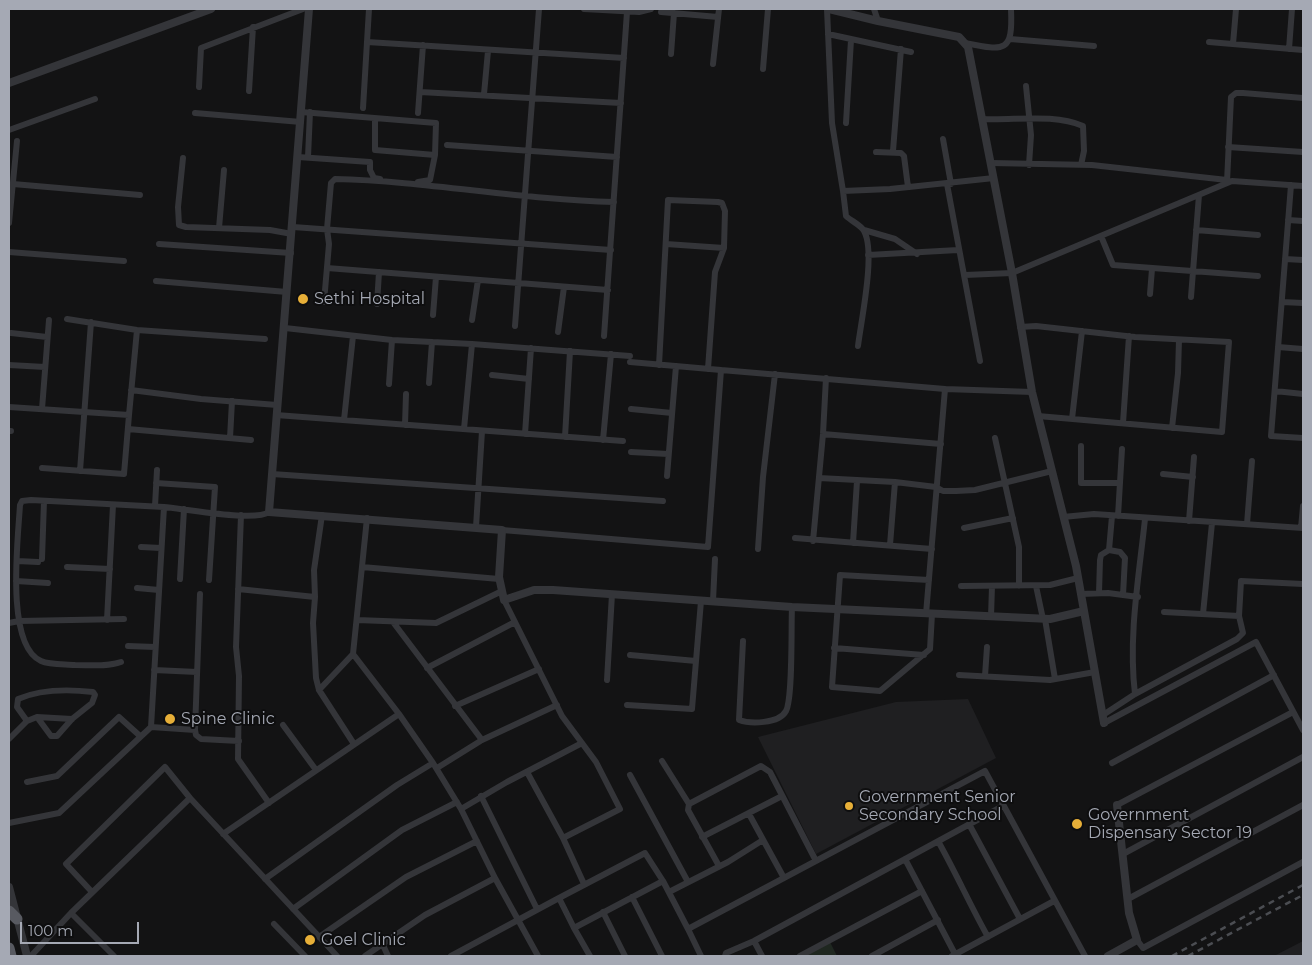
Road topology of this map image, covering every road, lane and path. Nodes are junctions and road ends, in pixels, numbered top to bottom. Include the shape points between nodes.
1 (211, 9) edge
2 (303, 9) edge
3 (309, 9) edge
4 (369, 9) edge
5 (539, 9) edge
6 (584, 9) edge
7 (651, 9) edge
8 (719, 9) edge
9 (768, 9) edge
10 (828, 9) edge
11 (874, 9) edge
12 (1011, 9) edge
13 (1236, 9) edge
14 (1292, 9) edge
15 (628, 12) junction
16 (660, 12) dead end
17 (674, 13) junction
18 (718, 17) junction
19 (878, 21) junction
20 (253, 27) junction
21 (828, 34) junction
22 (1010, 38) junction
23 (851, 40) junction
24 (366, 42) junction
25 (1209, 42) dead end
26 (965, 43) junction
27 (1233, 44) junction
28 (423, 45) junction
29 (1094, 46) dead end
30 (901, 49) junction
31 (1288, 49) junction
32 (1303, 50) edge
33 (488, 51) junction
34 (536, 52) junction
35 (911, 52) dead end
36 (671, 54) dead end
37 (624, 58) junction
38 (713, 64) dead end
39 (763, 69) dead end
40 (9, 84) edge
41 (1026, 86) dead end
42 (199, 87) dead end
43 (249, 91) dead end
44 (420, 92) junction
45 (484, 94) junction
46 (532, 98) junction
47 (1303, 98) edge
48 (95, 99) dead end
49 (621, 103) junction
50 (363, 108) dead end
51 (195, 112) dead end
52 (301, 112) junction
53 (311, 113) junction
54 (418, 113) dead end
55 (376, 118) junction
56 (982, 119) junction
57 (1028, 120) junction
58 (301, 122) junction
59 (846, 123) dead end
60 (9, 130) edge
61 (943, 139) dead end
62 (17, 141) dead end
63 (447, 145) dead end
64 (1228, 147) junction
65 (528, 149) junction
66 (375, 150) junction
67 (893, 151) junction
68 (876, 152) dead end
69 (1303, 152) edge
70 (435, 154) junction
71 (298, 157) junction
72 (309, 157) junction
73 (617, 157) junction
74 (183, 158) dead end
75 (370, 162) junction
76 (991, 162) junction
77 (1029, 165) junction
78 (1081, 165) junction
79 (224, 170) dead end
80 (994, 178) junction
81 (1227, 182) junction
82 (13, 184) junction
83 (949, 184) junction
84 (1291, 185) junction
85 (1303, 186) edge
86 (908, 187) junction
87 (843, 191) junction
88 (140, 195) dead end
89 (1199, 195) junction
90 (524, 197) junction
91 (614, 202) junction
92 (9, 210) edge
93 (1288, 220) junction
94 (1303, 220) edge
95 (9, 222) edge
96 (219, 228) junction
97 (327, 229) junction
98 (292, 230) junction
99 (864, 230) junction
100 (1196, 230) junction
101 (1101, 236) junction
102 (1258, 236) dead end
103 (521, 243) junction
104 (159, 244) dead end
105 (666, 244) junction
106 (724, 248) junction
107 (610, 250) junction
108 (958, 250) junction
109 (9, 252) edge
110 (291, 253) junction
111 (916, 254) junction
112 (868, 255) junction
113 (1285, 259) junction
114 (1303, 260) edge
115 (124, 261) dead end
116 (327, 268) junction
117 (1152, 269) junction
118 (379, 272) junction
119 (1193, 272) junction
120 (1012, 273) junction
121 (965, 275) junction
122 (1258, 276) dead end
123 (436, 277) junction
124 (478, 280) junction
125 (156, 281) dead end
126 (518, 283) junction
127 (564, 287) junction
128 (608, 290) junction
129 (287, 292) junction
130 (1150, 294) dead end
131 (1191, 297) dead end
132 (324, 302) dead end
133 (1282, 302) junction
134 (1303, 303) edge
135 (377, 304) dead end
136 (433, 315) dead end
137 (66, 318) dead end
138 (49, 320) dead end
139 (472, 320) dead end
140 (91, 322) junction
141 (515, 326) dead end
142 (1020, 327) junction
143 (285, 328) junction
144 (137, 330) junction
145 (1082, 331) junction
146 (558, 332) dead end
147 (11, 333) dead end
148 (352, 336) junction
149 (604, 336) dead end
150 (1129, 336) junction
151 (47, 338) junction
152 (266, 339) dead end
153 (392, 340) junction
154 (1179, 340) junction
155 (432, 342) junction
156 (472, 344) junction
157 (858, 346) dead end
158 (1278, 347) junction
159 (531, 348) junction
160 (1303, 349) edge
161 (570, 351) junction
162 (611, 354) junction
163 (980, 360) dead end
164 (659, 364) junction
165 (9, 365) edge
166 (676, 366) junction
167 (45, 367) junction
168 (708, 369) junction
169 (721, 370) junction
170 (775, 374) junction
171 (492, 376) dead end
172 (826, 378) junction
173 (529, 379) junction
174 (429, 383) dead end
175 (389, 384) dead end
176 (945, 389) junction
177 (131, 390) junction
178 (1275, 391) junction
179 (1032, 392) junction
180 (406, 394) dead end
181 (1303, 394) edge
182 (232, 401) junction
183 (277, 404) junction
184 (9, 407) edge
185 (42, 409) junction
186 (630, 409) dead end
187 (86, 412) junction
188 (672, 413) junction
189 (129, 415) junction
190 (276, 415) junction
191 (1038, 416) junction
192 (1072, 419) junction
193 (344, 420) junction
194 (1123, 423) junction
195 (405, 425) junction
196 (1172, 428) junction
197 (128, 429) junction
198 (464, 429) junction
199 (482, 430) junction
200 (525, 434) junction
201 (824, 434) junction
202 (565, 437) junction
203 (230, 438) junction
204 (995, 438) dead end
205 (1303, 438) edge
206 (251, 440) dead end
207 (603, 440) junction
208 (623, 441) dead end
209 (940, 444) junction
210 (1081, 446) dead end
211 (1122, 449) dead end
212 (631, 452) dead end
213 (668, 454) junction
214 (1194, 457) dead end
215 (1252, 461) dead end
216 (42, 468) dead end
217 (157, 470) dead end
218 (80, 471) junction
219 (1052, 471) junction
220 (272, 474) junction
221 (1163, 474) dead end
222 (667, 476) dead end
223 (1193, 477) junction
224 (819, 478) junction
225 (857, 481) junction
226 (895, 482) junction
227 (156, 483) junction
228 (1006, 483) junction
229 (1120, 483) junction
230 (936, 487) junction
231 (478, 488) junction
232 (44, 500) junction
233 (663, 501) dead end
234 (114, 505) junction
235 (155, 506) junction
236 (1303, 506) edge
237 (164, 507) junction
238 (184, 509) junction
239 (269, 512) junction
240 (215, 513) junction
241 (241, 515) junction
242 (322, 515) junction
243 (1115, 516) junction
244 (1063, 517) junction
245 (366, 518) junction
246 (1013, 518) junction
247 (1145, 519) junction
248 (1189, 521) junction
249 (1212, 522) junction
250 (1246, 524) junction
251 (476, 528) junction
252 (964, 528) dead end
253 (1302, 528) edge
254 (502, 530) junction
255 (795, 538) dead end
256 (813, 540) junction
257 (853, 543) junction
258 (890, 546) junction
259 (141, 547) dead end
260 (161, 548) junction
261 (758, 548) dead end
262 (932, 549) junction
263 (1110, 550) junction
264 (715, 559) dead end
265 (17, 561) junction
266 (67, 566) dead end
267 (362, 567) junction
268 (110, 569) junction
269 (1078, 578) junction
270 (499, 579) junction
271 (180, 580) dead end
272 (209, 580) dead end
273 (929, 580) junction
274 (16, 581) junction
275 (48, 583) dead end
276 (1303, 584) edge
277 (961, 586) dead end
278 (992, 586) junction
279 (1019, 586) junction
280 (1036, 586) junction
281 (137, 588) dead end
282 (238, 589) junction
283 (159, 590) junction
284 (502, 591) junction
285 (1099, 593) junction
286 (200, 594) dead end
287 (612, 594) junction
288 (1080, 594) junction
289 (1124, 595) junction
290 (315, 597) junction
291 (1138, 597) junction
292 (504, 600) junction
293 (701, 601) junction
294 (712, 601) junction
295 (792, 607) junction
296 (838, 609) junction
297 (1084, 611) junction
298 (1164, 612) dead end
299 (929, 614) junction
300 (1203, 614) junction
301 (1239, 616) junction
302 (992, 617) junction
303 (1044, 619) junction
304 (107, 620) junction
305 (124, 620) dead end
306 (356, 620) junction
307 (19, 621) junction
308 (393, 622) junction
309 (515, 622) junction
310 (9, 623) edge
311 (743, 641) dead end
312 (128, 646) dead end
313 (155, 647) junction
314 (987, 647) dead end
315 (834, 648) junction
316 (353, 654) junction
317 (630, 655) dead end
318 (924, 655) junction
319 (696, 660) junction
320 (121, 662) dead end
321 (427, 668) junction
322 (539, 669) junction
323 (154, 670) junction
324 (197, 672) junction
325 (1095, 672) junction
326 (959, 675) dead end
327 (1274, 675) junction
328 (985, 676) junction
329 (1056, 679) junction
330 (607, 680) dead end
331 (319, 690) junction
332 (1135, 694) junction
333 (626, 704) dead end
334 (557, 705) junction
335 (455, 706) junction
336 (1293, 712) junction
337 (399, 714) junction
338 (37, 717) junction
339 (72, 719) junction
340 (1104, 719) junction
341 (27, 721) junction
342 (283, 725) dead end
343 (151, 727) junction
344 (195, 730) junction
345 (1303, 730) edge
346 (140, 736) junction
347 (9, 739) edge
348 (482, 740) junction
349 (239, 741) junction
350 (582, 743) junction
351 (354, 744) junction
352 (1303, 757) edge
353 (662, 761) dead end
354 (1112, 763) dead end
355 (435, 765) junction
356 (316, 770) junction
357 (527, 772) junction
358 (630, 775) dead end
359 (27, 782) dead end
360 (481, 796) junction
361 (782, 796) junction
362 (190, 798) junction
363 (457, 802) junction
364 (270, 803) junction
365 (689, 804) junction
366 (1117, 805) joint
367 (1303, 805) edge
368 (1004, 806) junction
369 (461, 809) junction
370 (749, 814) junction
371 (9, 824) edge
372 (969, 824) junction
373 (223, 834) junction
374 (702, 837) junction
375 (563, 838) junction
376 (763, 840) junction
377 (477, 841) junction
378 (938, 841) junction
379 (1123, 854) junction
380 (906, 859) junction
381 (816, 861) junction
382 (1303, 862) edge
383 (719, 866) junction
384 (495, 878) junction
385 (784, 878) junction
386 (265, 879) junction
387 (663, 881) junction
388 (688, 882) junction
389 (584, 884) junction
390 (9, 887) edge
391 (922, 891) junction
392 (92, 892) junction
393 (669, 892) junction
394 (632, 897) junction
395 (559, 898) junction
396 (1128, 898) junction
397 (1054, 901) junction
398 (293, 909) junction
399 (537, 909) junction
400 (603, 912) junction
401 (71, 913) junction
402 (13, 915) edge
403 (1020, 919) junction
404 (518, 920) junction
405 (938, 920) junction
406 (274, 924) dead end
407 (574, 928) junction
408 (688, 929) junction
409 (988, 937) junction
410 (319, 938) junction
411 (1137, 940) junction
412 (754, 941) junction
413 (382, 944) junction
414 (9, 948) edge
415 (953, 955) edge
416 (11, 956) edge
417 (27, 956) edge
418 (31, 956) edge
419 (114, 956) edge
420 (305, 956) edge
421 (337, 956) edge
422 (365, 956) edge
423 (388, 956) edge
424 (451, 956) edge
425 (538, 956) edge
426 (590, 956) edge
427 (625, 956) edge
428 (662, 956) edge
429 (700, 956) edge
430 (725, 956) edge
431 (762, 956) edge
432 (800, 956) edge
433 (872, 956) edge
434 (1085, 956) edge
435 (1108, 956) edge

1 - 40 street
2 - 20 street
3 - 52 street
4 - 24 street
5 - 34 street
6 - 15 street
7 - 15 street
8 - 18 street
9 - 39 street
10 - 19 street
10 - 21 street
11 - 19 street
12 - 22 street
13 - 27 street
14 - 31 street
15 - 37 street
16 - 17 street
17 - 18 street
17 - 36 street
18 - 38 street
19 - 26 street via 959,37
20 - 42 street via 201,48
20 - 43 street
21 - 23 street
21 - 87 street via 832,123
22 - 26 street via 999,48
22 - 29 street
23 - 30 street
23 - 59 street
24 - 28 street
24 - 50 street
25 - 27 street
26 - 56 street
27 - 31 street
28 - 33 street
28 - 44 street
30 - 35 street
30 - 67 street
31 - 32 street
33 - 34 street
33 - 45 street
34 - 37 street
34 - 46 street
37 - 49 street
41 - 57 street
44 - 45 street
44 - 54 street
45 - 46 street
46 - 49 street
46 - 65 street
47 - 64 street via 1236,93 1231,97
48 - 60 street
49 - 73 street
51 - 58 street
52 - 53 street
52 - 58 street
53 - 55 street
53 - 72 street
55 - 66 street
55 - 70 street via 436,122
56 - 57 street
56 - 76 street
57 - 77 street via 1031,135
57 - 78 street via 1083,126
58 - 71 street
61 - 83 street
62 - 82 street
63 - 65 street
64 - 69 street
64 - 81 street
65 - 73 street
65 - 90 street
66 - 70 street
66 - 75 street
67 - 68 street
67 - 86 street via 904,156
70 - 75 street via 430,180 422,182 374,178
71 - 72 street
71 - 98 street
72 - 75 street
73 - 91 street
74 - 96 street via 179,225
76 - 77 street
76 - 80 street
77 - 78 street
78 - 81 street
79 - 96 street
80 - 83 street
80 - 120 street
81 - 84 street via 1240,180
81 - 89 street
82 - 88 street
82 - 92 street
83 - 86 street
83 - 108 street
84 - 85 street
84 - 93 street
86 - 87 street
87 - 99 street via 846,216
89 - 100 street
89 - 101 street
90 - 91 street
90 - 97 street via 335,179 331,182
90 - 103 street
91 - 107 street
92 - 95 street
93 - 94 street
93 - 113 street
96 - 98 street
97 - 98 street
97 - 103 street
97 - 116 street
98 - 110 street
99 - 111 street via 896,239
99 - 112 street
100 - 102 street
100 - 119 street
101 - 117 street via 1113,265
101 - 120 street
103 - 107 street
103 - 126 street
104 - 110 street
105 - 106 street
105 - 106 street via 670,199 722,203 725,211
105 - 164 street
106 - 168 street via 715,272
107 - 128 street
108 - 111 street
108 - 121 street
109 - 115 street
110 - 129 street
111 - 112 street
112 - 157 street
113 - 114 street
113 - 133 street
116 - 118 street
116 - 132 street
117 - 119 street
117 - 130 street
118 - 123 street
118 - 135 street
119 - 122 street
119 - 131 street
120 - 121 street
120 - 142 street
121 - 163 street
123 - 124 street
123 - 136 street
124 - 126 street
124 - 139 street
125 - 129 street
126 - 127 street
126 - 141 street
127 - 128 street
127 - 146 street
128 - 149 street
129 - 143 street
133 - 134 street
133 - 158 street
137 - 140 street
138 - 151 street
140 - 144 street
140 - 187 street
142 - 145 street
142 - 179 street
143 - 148 street
143 - 183 street
144 - 152 street
144 - 177 street
145 - 150 street
145 - 192 street
147 - 151 street
148 - 153 street
148 - 193 street
150 - 154 street
150 - 194 street
151 - 167 street
153 - 155 street
153 - 175 street
154 - 196 street
154 - 196 street via 1229,342 1224,408 1222,432
155 - 156 street
155 - 174 street
156 - 159 street
156 - 198 street
158 - 160 street
158 - 178 street
159 - 161 street
159 - 173 street
161 - 162 street
161 - 202 street
162 - 164 street
162 - 207 street
164 - 166 street
165 - 167 street
166 - 168 street
166 - 188 street
167 - 185 street
168 - 169 street
169 - 170 street
169 - 254 street via 708,546
170 - 172 street
170 - 261 street
171 - 173 street
172 - 176 street
172 - 201 street
173 - 200 street
176 - 179 street
176 - 209 street
177 - 182 street
177 - 189 street
178 - 181 street
178 - 205 street via 1271,436
179 - 191 street
180 - 195 street
182 - 183 street
182 - 203 street
183 - 190 street
184 - 185 street
185 - 187 street
186 - 188 street
187 - 189 street
187 - 218 street
188 - 213 street
189 - 197 street
190 - 193 street
190 - 220 street
191 - 192 street
191 - 219 street
192 - 194 street
193 - 195 street
194 - 196 street
195 - 198 street
197 - 203 street
197 - 218 street via 124,474
198 - 199 street
199 - 200 street
199 - 231 street
200 - 202 street
201 - 209 street
201 - 224 street
202 - 207 street
203 - 206 street
204 - 228 street
207 - 208 street
209 - 230 street
210 - 229 street via 1081,483
211 - 229 street
212 - 213 street
213 - 222 street
214 - 223 street
215 - 250 street
216 - 218 street
217 - 227 street
219 - 228 street
219 - 244 street
220 - 231 street
220 - 239 street
221 - 223 street
223 - 248 street
224 - 225 street
224 - 256 street
225 - 226 street
225 - 257 street
226 - 230 street
226 - 258 street
227 - 235 street
227 - 240 street via 215,487
228 - 230 street via 975,490 943,491
228 - 246 street
229 - 243 street
230 - 262 street
231 - 233 street
231 - 251 street
232 - 234 street
232 - 265 street via 26,500 20,505
232 - 265 street via 40,561
234 - 235 street
234 - 268 street
235 - 237 street
236 - 253 street
237 - 238 street
237 - 260 street
238 - 240 street
238 - 271 street
239 - 241 street via 264,516
239 - 242 street
240 - 241 street
240 - 272 street
241 - 282 street
242 - 245 street
242 - 290 street via 314,570
243 - 244 street
243 - 247 street
243 - 263 street
244 - 269 street
245 - 251 street
245 - 267 street
246 - 252 street
246 - 279 street via 1019,547
247 - 248 street
247 - 291 street
248 - 249 street
249 - 250 street
249 - 300 street
250 - 253 street
251 - 254 street
254 - 270 street
255 - 256 street
256 - 257 street
257 - 258 street
258 - 262 street
259 - 260 street
260 - 283 street
262 - 273 street
263 - 285 street via 1101,555
263 - 289 street via 1120,552 1125,558
264 - 294 street
265 - 274 street
266 - 268 street
267 - 270 street
267 - 306 street
268 - 304 street
269 - 280 street
269 - 288 street
270 - 284 street
273 - 296 street via 840,575
273 - 299 street
274 - 275 street
274 - 307 street
276 - 301 street via 1241,581
277 - 278 street
278 - 279 street
278 - 302 street
279 - 280 street
280 - 303 street
281 - 283 street
282 - 290 street
282 - 349 street
283 - 313 street
284 - 292 street
284 - 308 street via 436,623
285 - 288 street
285 - 289 street
286 - 324 street
287 - 292 street via 534,590
287 - 293 street
287 - 330 street
288 - 297 street
289 - 291 street
290 - 331 street via 312,623
291 - 332 street via 1133,667
292 - 309 street
293 - 294 street
293 - 319 street
294 - 295 street
295 - 296 street
295 - 311 street via 789,690 786,711 781,716 758,722 739,720
296 - 299 street
296 - 315 street
297 - 303 street
297 - 325 street
298 - 300 street
299 - 302 street
299 - 318 street via 930,649
300 - 301 street
301 - 332 street via 1242,633 1237,639
302 - 303 street
303 - 329 street
304 - 305 street
304 - 307 street
306 - 308 street
306 - 316 street
307 - 310 street
307 - 320 street via 26,648 42,662 98,665
308 - 321 street
309 - 321 street
309 - 322 street
312 - 313 street
313 - 323 street
314 - 328 street
315 - 318 street
315 - 318 street via 832,687 880,691
316 - 331 street
316 - 337 street
317 - 319 street
319 - 333 street via 692,709
321 - 335 street
322 - 334 street
322 - 335 street
323 - 324 street
323 - 343 street
324 - 344 street
325 - 329 street
325 - 340 street
326 - 328 street
327 - 336 street
327 - 340 street via 1256,642
327 - 354 street
328 - 329 street
331 - 351 street
332 - 340 street
334 - 348 street
334 - 350 street
335 - 348 street
336 - 345 street
336 - 366 street
337 - 351 street
337 - 355 street
338 - 339 street
338 - 339 street via 51,736 57,736
338 - 341 street
339 - 341 street via 92,703 95,695 92,692 50,690 18,699 17,707
341 - 347 street
342 - 356 street
343 - 344 street
343 - 346 street
344 - 349 street via 201,739
346 - 359 street via 120,717 57,776
346 - 371 street via 58,813
348 - 355 street
349 - 364 street via 238,759
350 - 357 street
350 - 375 street via 596,762 620,809
351 - 356 street
352 - 379 street
353 - 365 street
355 - 363 street
355 - 386 street via 397,785
356 - 364 street
357 - 360 street
357 - 375 street
358 - 388 street
360 - 369 street
360 - 399 street
361 - 365 street via 770,772 761,766
361 - 370 street
361 - 381 street
362 - 373 street
362 - 392 street
362 - 392 street via 165,768 66,864
363 - 369 street
363 - 398 street via 402,830
364 - 373 street
365 - 374 street via 688,810
366 - 379 street
367 - 396 street
368 - 372 street
368 - 381 street via 985,771
368 - 397 street
369 - 377 street
370 - 374 street
370 - 376 street
372 - 378 street
372 - 403 street
373 - 386 street
374 - 383 street
375 - 389 street
376 - 383 street
376 - 385 street
377 - 384 street
377 - 410 street via 406,877
378 - 380 street
378 - 409 street
379 - 396 street
380 - 391 street
380 - 412 street
381 - 385 street
382 - 411 street via 1143,948
383 - 388 street
384 - 404 street
384 - 413 street via 425,915
385 - 408 street
386 - 398 street
387 - 389 street via 645,853
387 - 393 street
387 - 394 street
388 - 393 street
389 - 395 street
390 - 402 street
391 - 405 street
391 - 432 street
392 - 401 street
393 - 408 street
394 - 400 street
394 - 428 street
395 - 399 street
395 - 407 street
396 - 411 street
397 - 403 street
397 - 434 street
398 - 410 street
399 - 404 street
400 - 407 street
400 - 427 street
401 - 418 street
401 - 419 street
402 - 417 street
403 - 409 street
404 - 424 street
404 - 425 street
405 - 415 street
405 - 433 street
406 - 420 street
407 - 426 street
408 - 429 street
409 - 415 street
410 - 421 street
411 - 435 street
412 - 430 street
412 - 431 street
413 - 422 street
413 - 423 street
414 - 416 highway

